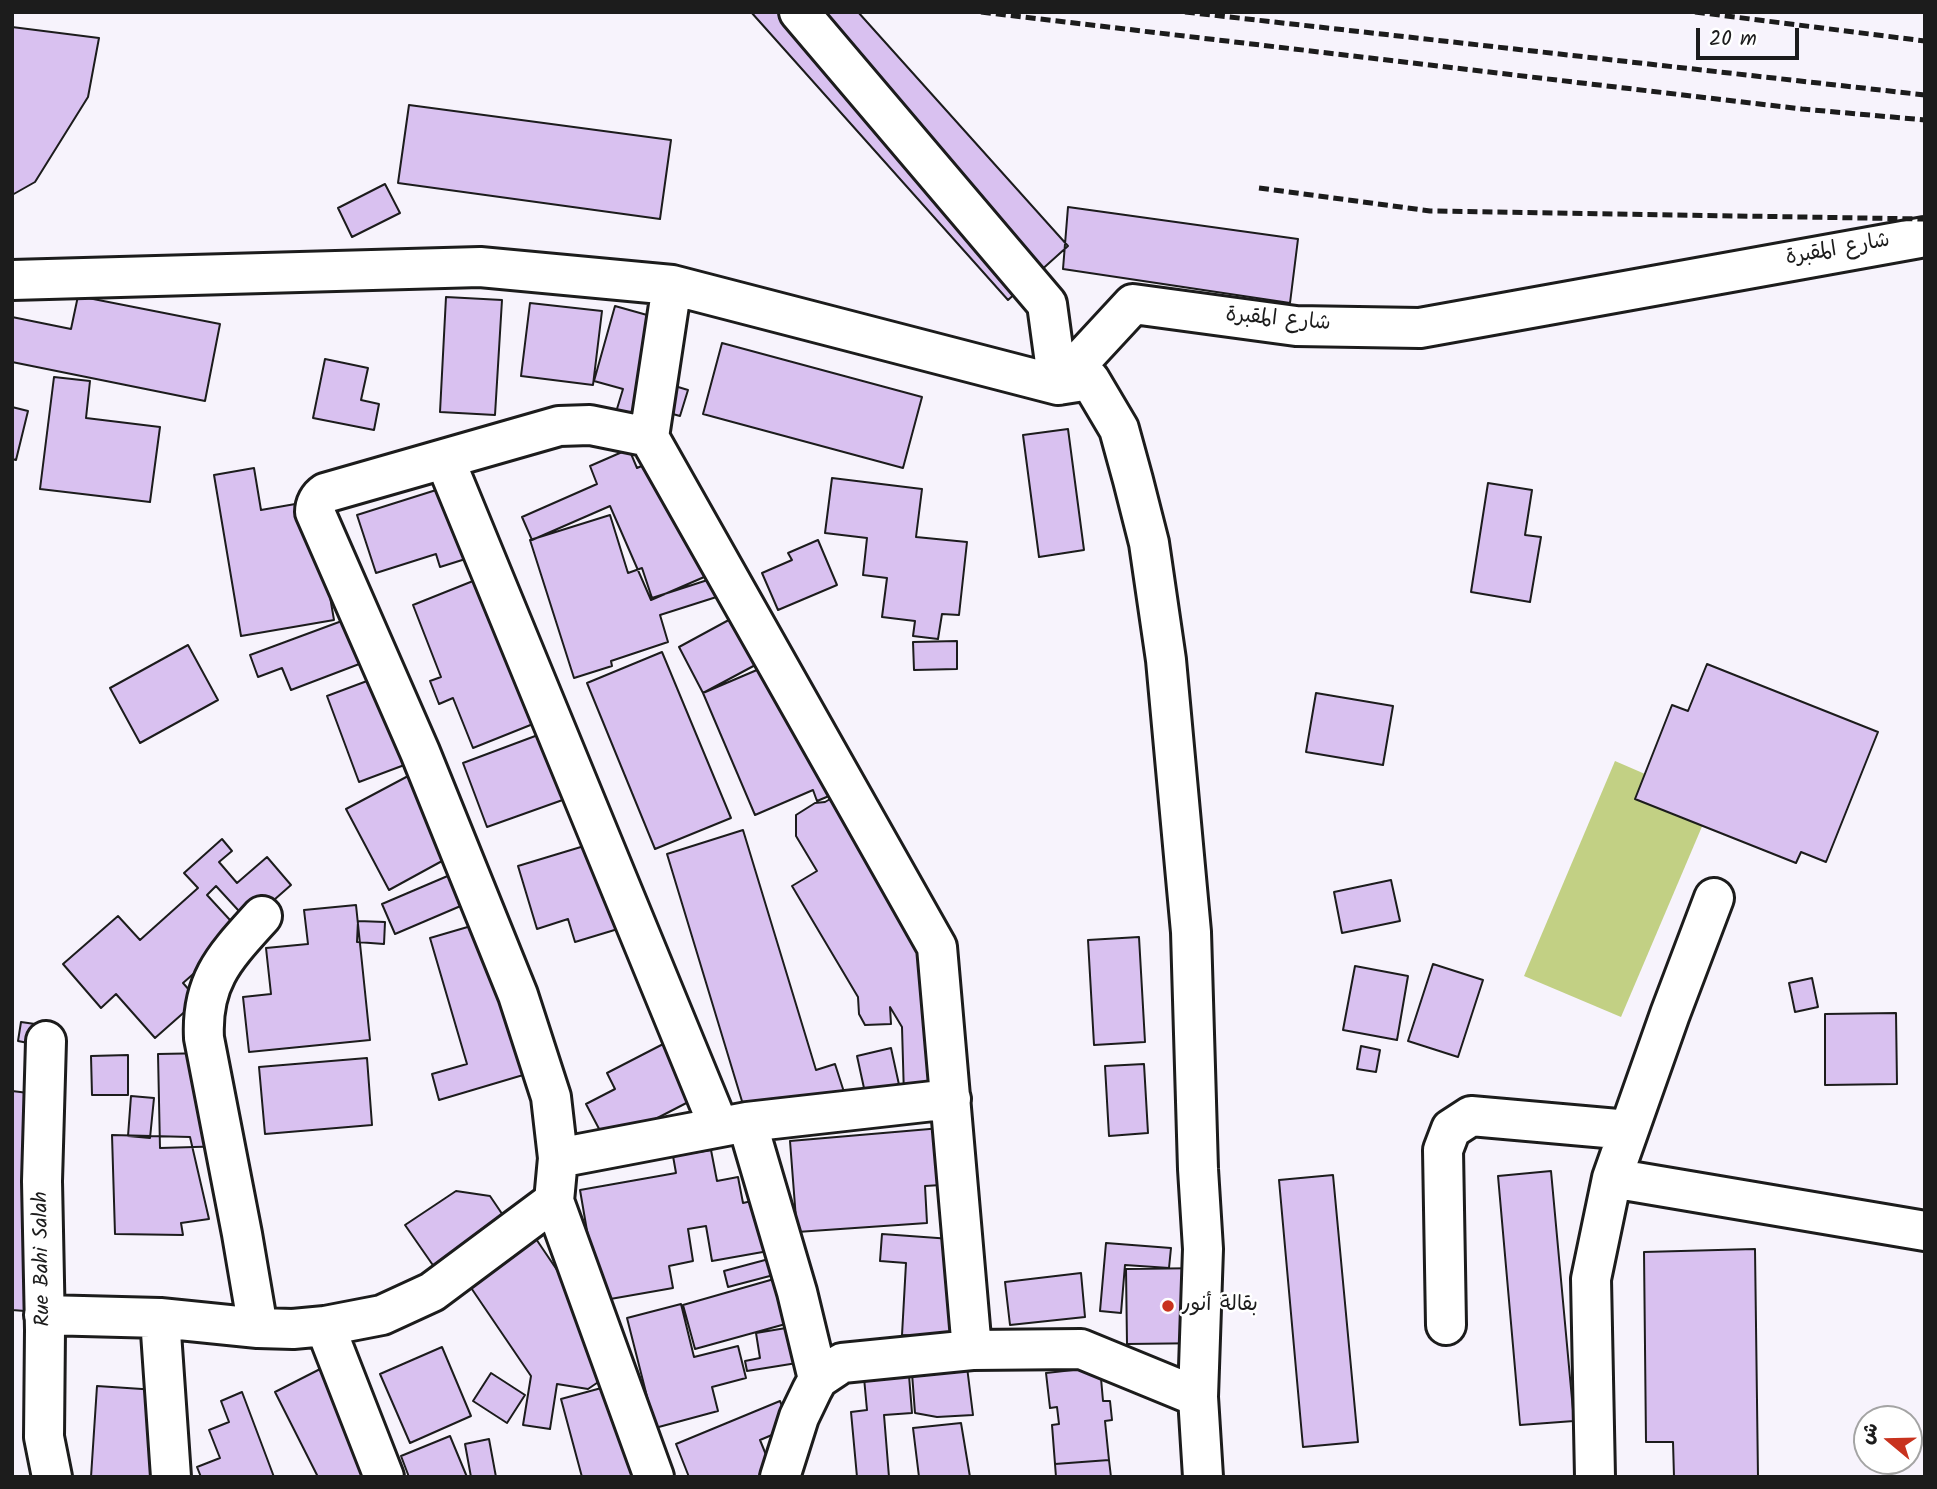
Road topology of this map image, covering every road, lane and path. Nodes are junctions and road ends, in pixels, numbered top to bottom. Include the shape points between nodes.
1 (799, 12) edge
2 (1925, 237) edge
3 (12, 280) edge
4 (672, 285) junction
5 (1058, 385) junction
6 (649, 437) junction
7 (445, 460) junction
8 (1714, 898) dead end
9 (262, 916) dead end
10 (46, 1041) dead end
11 (951, 1099) junction
12 (733, 1124) junction
13 (1629, 1129) junction
14 (558, 1158) junction
15 (1612, 1178) junction
16 (554, 1201) junction
17 (1925, 1231) edge
18 (160, 1318) junction
19 (34, 1320) edge
20 (1446, 1325) dead end
21 (325, 1326) junction
22 (258, 1328) junction
23 (972, 1350) junction
24 (818, 1380) junction
25 (1198, 1397) junction
26 (51, 1477) edge
27 (171, 1477) edge
28 (384, 1477) edge
29 (654, 1477) edge
30 (780, 1477) edge
31 (1203, 1477) edge
32 (1595, 1477) edge

1 - 5 street via 1047,303
2 - 5 street, شارع المقبرة via 1420,328 1296,326 1133,304
3 - 4 street via 480,267
4 - 5 street
4 - 6 street
5 - 25 street via 1090,380 1119,429 1149,543 1166,660 1191,932 1203,1249
6 - 7 street via 590,425 559,426
6 - 11 street via 937,947
7 - 12 street
7 - 14 street via 325,493 315,512 420,752 518,995 551,1097
8 - 13 street
9 - 22 street via 223,959 206,996 203,1019
10 - 19 street, Rue Bahi Salah
11 - 12 street
11 - 23 street
12 - 14 street
12 - 24 street via 796,1292
13 - 15 street
13 - 20 street via 1471,1116 1451,1129 1443,1150
14 - 16 street
15 - 17 street
15 - 32 street via 1591,1279
16 - 21 street via 432,1292 382,1315
16 - 29 street
18 - 19 street
18 - 22 street
18 - 27 street
19 - 26 street, Rue Bahi Salah
21 - 22 street
21 - 28 street
23 - 24 street via 842,1363
23 - 25 street via 1081,1349
24 - 30 street via 799,1417
25 - 31 street

